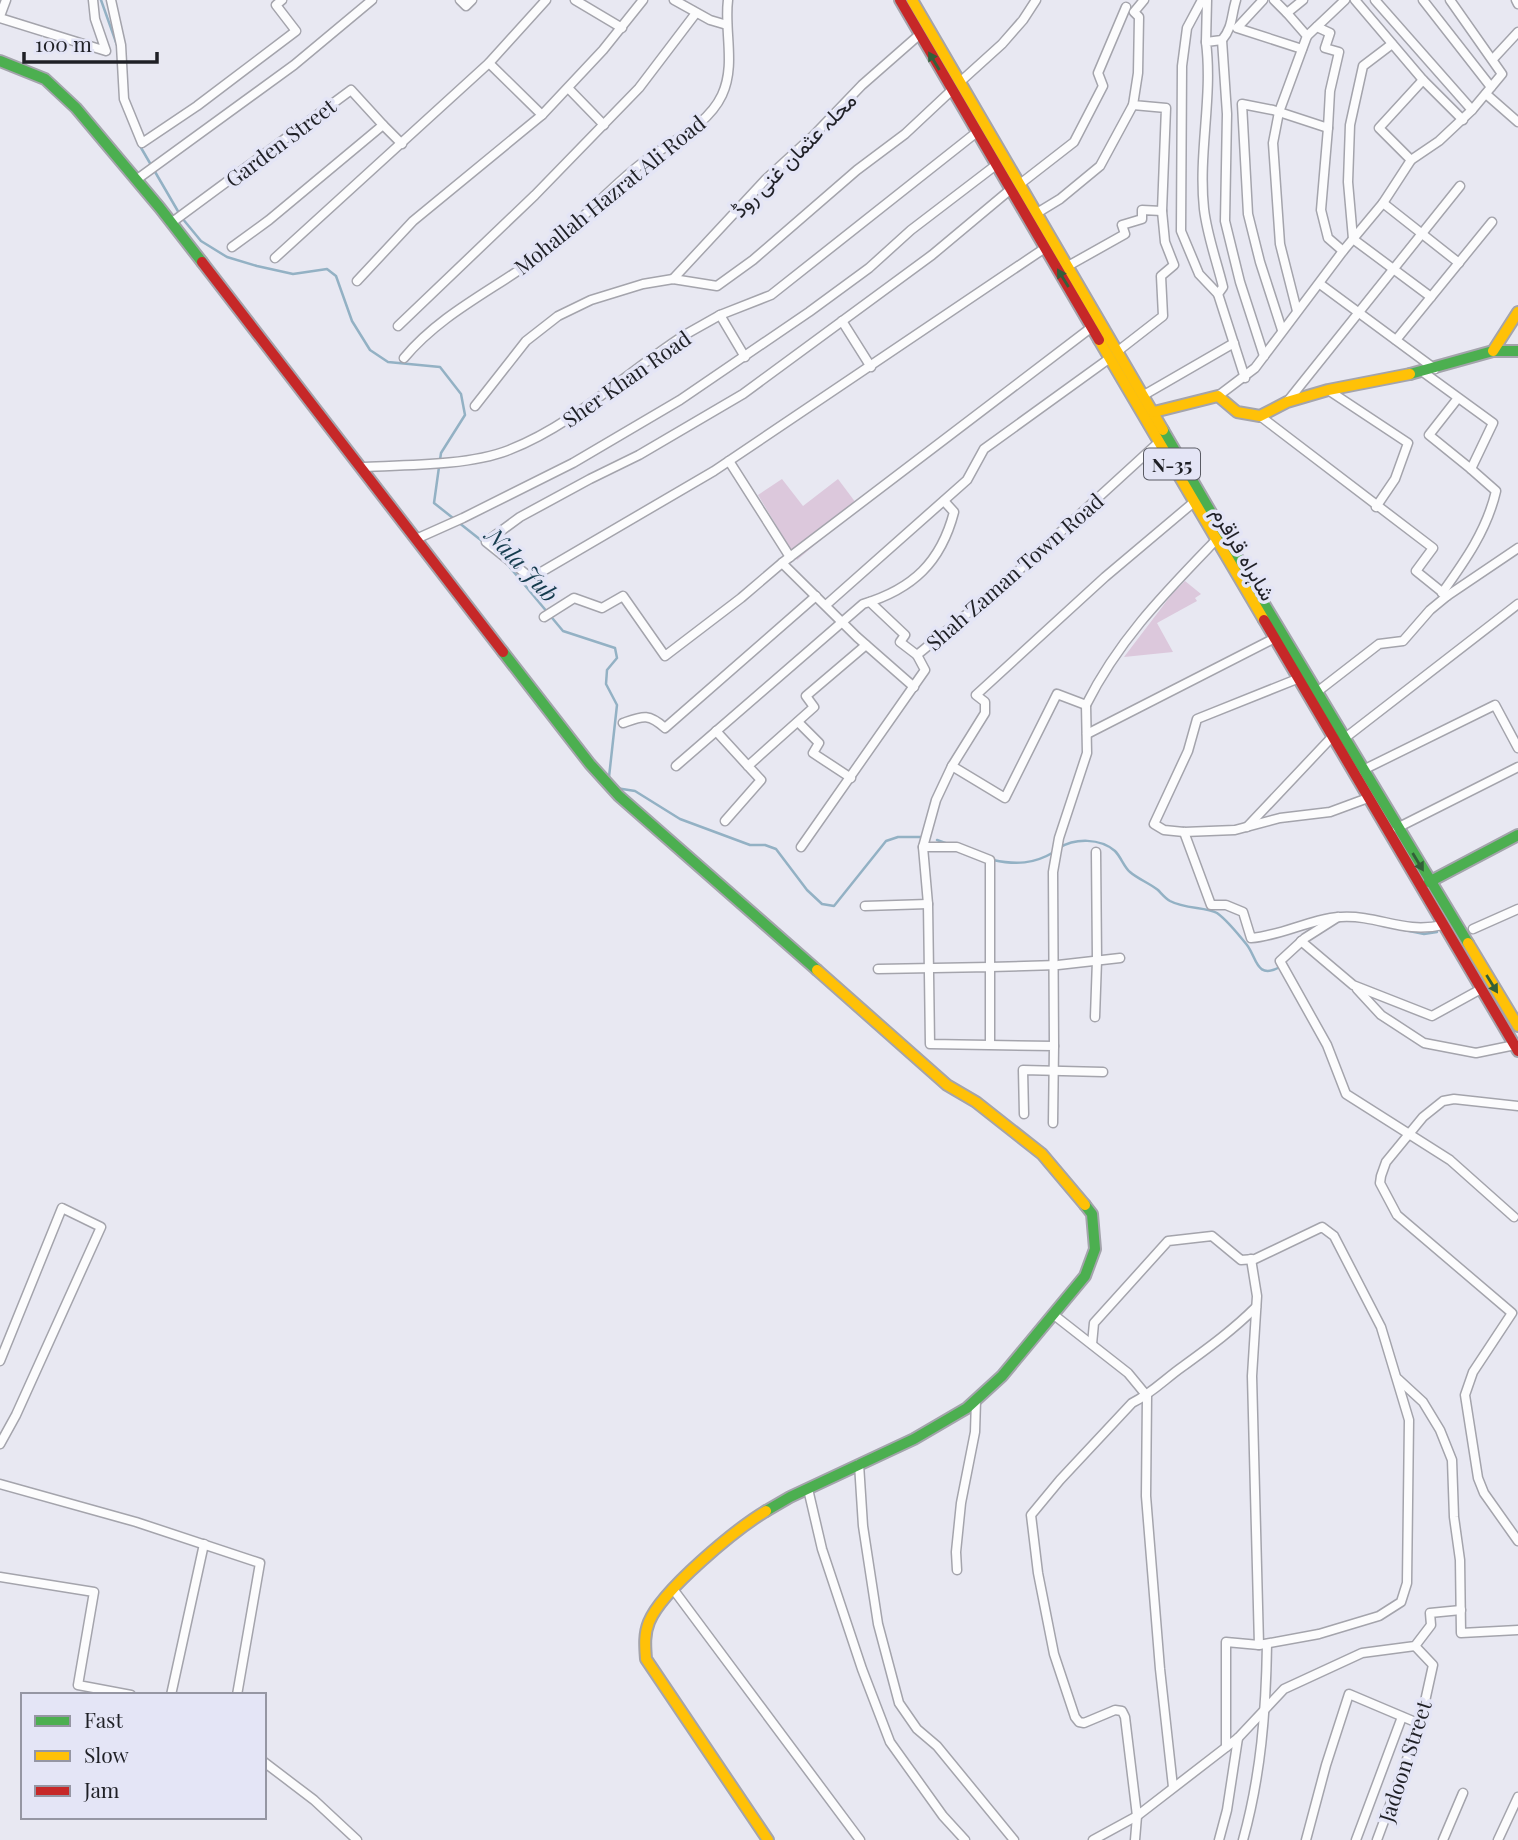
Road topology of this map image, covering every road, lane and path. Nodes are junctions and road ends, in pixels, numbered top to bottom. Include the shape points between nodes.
1 (6, 0) edge
2 (93, 0) edge
3 (111, 0) edge
4 (282, 0) edge
5 (372, 0) edge
6 (460, 0) edge
7 (472, 0) edge
8 (547, 0) edge
9 (575, 0) edge
10 (643, 0) edge
11 (674, 0) edge
12 (728, 0) edge
13 (900, 0) edge
14 (912, 0) edge
15 (1036, 0) edge
16 (1144, 0) edge
17 (1204, 0) edge
18 (1236, 0) edge
19 (1263, 0) edge
20 (1274, 0) edge
21 (1303, 0) edge
22 (1345, 0) edge
23 (1355, 0) edge
24 (1375, 0) edge
25 (1423, 0) edge
26 (1450, 0) edge
27 (1126, 7) dead end
28 (696, 13) junction
29 (1287, 13) junction
30 (0, 17) edge
31 (727, 25) junction
32 (1317, 27) junction
33 (622, 28) junction
34 (1518, 32) edge
35 (919, 35) junction
36 (1307, 36) junction
37 (1223, 40) junction
38 (1206, 42) junction
39 (1392, 44) junction
40 (1302, 49) junction
41 (1493, 59) junction
42 (0, 61) edge
43 (489, 63) junction
44 (1423, 80) junction
45 (956, 86) junction
46 (569, 89) junction
47 (1489, 91) junction
48 (1133, 105) junction
49 (1472, 110) junction
50 (1279, 112) junction
51 (542, 116) junction
52 (1464, 120) junction
53 (1518, 122) edge
54 (383, 125) junction
55 (604, 125) junction
56 (1328, 128) junction
57 (977, 132) junction
58 (401, 144) junction
59 (1411, 160) junction
60 (996, 165) junction
61 (136, 180) junction
62 (1460, 186) dead end
63 (1016, 187) junction
64 (1383, 203) junction
65 (1161, 211) junction
66 (1037, 213) junction
67 (1492, 222) dead end
68 (171, 223) junction
69 (1422, 233) junction
70 (1353, 239) junction
71 (232, 247) dead end
72 (1045, 248) junction
73 (1343, 251) junction
74 (275, 258) dead end
75 (1459, 263) junction
76 (1068, 265) junction
77 (1393, 269) junction
78 (673, 279) junction
79 (357, 281) dead end
80 (1320, 284) junction
81 (1217, 294) junction
82 (1431, 297) junction
83 (1297, 311) junction
84 (1358, 312) junction
85 (1518, 312) edge
86 (720, 315) junction
87 (842, 321) junction
88 (398, 327) dead end
89 (1092, 327) junction
90 (1282, 330) junction
91 (1106, 340) junction
92 (1396, 340) junction
93 (1234, 344) junction
94 (1493, 351) junction
95 (1518, 351) edge
96 (1114, 354) junction
97 (1264, 356) junction
98 (745, 357) junction
99 (404, 358) dead end
100 (871, 367) junction
101 (1435, 369) junction
102 (1423, 372) junction
103 (1245, 377) junction
104 (1328, 390) junction
105 (1144, 395) junction
106 (1219, 396) junction
107 (1458, 398) junction
108 (1287, 402) junction
109 (475, 407) dead end
110 (1154, 412) junction
111 (1260, 416) junction
112 (1159, 442) junction
113 (729, 461) junction
114 (360, 467) junction
115 (1471, 469) junction
116 (944, 501) junction
117 (1194, 502) junction
118 (1376, 507) junction
119 (416, 539) junction
120 (1215, 541) junction
121 (1518, 548) edge
122 (790, 557) junction
123 (782, 563) junction
124 (1444, 595) junction
125 (816, 596) junction
126 (870, 602) junction
127 (1518, 604) edge
128 (826, 606) junction
129 (544, 617) dead end
130 (843, 623) junction
131 (1273, 639) junction
132 (866, 645) junction
133 (917, 655) junction
134 (1297, 679) junction
135 (915, 687) junction
136 (1317, 692) junction
137 (1086, 705) junction
138 (797, 722) junction
139 (623, 723) dead end
140 (716, 731) junction
141 (1087, 734) junction
142 (1332, 737) junction
143 (1345, 738) junction
144 (1518, 748) edge
145 (676, 766) dead end
146 (748, 766) junction
147 (952, 766) junction
148 (1518, 767) edge
149 (1363, 770) junction
150 (851, 778) junction
151 (1367, 798) junction
152 (725, 821) dead end
153 (1247, 827) junction
154 (1398, 828) junction
155 (1184, 832) junction
156 (1514, 840) edge
157 (802, 847) dead end
158 (923, 847) junction
159 (1096, 852) dead end
160 (1429, 882) junction
161 (928, 904) junction
162 (864, 906) dead end
163 (1518, 909) edge
164 (1338, 917) junction
165 (1448, 927) junction
166 (1474, 929) dead end
167 (1301, 941) junction
168 (1120, 958) dead end
169 (1097, 960) junction
170 (1054, 965) junction
171 (990, 967) junction
172 (878, 969) dead end
173 (929, 970) junction
174 (1353, 985) junction
175 (1481, 989) junction
176 (1095, 1017) dead end
177 (1518, 1026) edge
178 (990, 1044) junction
179 (1054, 1045) junction
180 (1516, 1048) edge
181 (1054, 1070) junction
182 (1103, 1072) dead end
183 (1518, 1106) edge
184 (1024, 1114) dead end
185 (1053, 1123) dead end
186 (1410, 1133) junction
187 (1514, 1217) dead end
188 (1251, 1259) junction
189 (1256, 1307) junction
190 (1054, 1315) junction
191 (1515, 1316) edge
192 (1092, 1344) junction
193 (0, 1361) edge
194 (1397, 1377) junction
195 (1147, 1396) junction
196 (976, 1399) junction
197 (0, 1444) edge
198 (859, 1464) junction
199 (0, 1483) edge
200 (808, 1489) junction
201 (1518, 1541) edge
202 (204, 1544) junction
203 (957, 1570) dead end
204 (0, 1577) edge
205 (673, 1590) junction
206 (1461, 1610) junction
207 (1518, 1630) edge
208 (1263, 1644) junction
209 (1415, 1646) junction
210 (120, 1693) edge
211 (171, 1693) edge
212 (237, 1693) edge
213 (1266, 1708) junction
214 (1402, 1717) junction
215 (1420, 1724) junction
216 (1238, 1738) junction
217 (1226, 1747) junction
218 (266, 1764) edge
219 (1173, 1787) junction
220 (1463, 1793) dead end
221 (1518, 1797) edge
222 (1137, 1816) junction
223 (357, 1840) edge
224 (768, 1840) edge
225 (860, 1840) edge
226 (965, 1840) edge
227 (1014, 1840) edge
228 (1094, 1840) edge
229 (1135, 1840) edge
230 (1219, 1840) edge
231 (1243, 1840) edge
232 (1306, 1840) edge
233 (1356, 1840) edge
234 (1377, 1840) edge
235 (1443, 1840) edge
236 (1498, 1840) edge

1 - 30 street
2 - 30 street via 106,51
3 - 4 street via 121,45 124,99 142,143 296,31 276,5
5 - 61 street via 294,65
6 - 7 street via 466,6
8 - 43 street
9 - 33 street
10 - 33 street
11 - 28 street
12 - 31 street, Mohallah Hazrat Ali Road
13 - 35 main road, شاہراہ قراقرم / N-35
14 - 45 main road, شاہراہ قراقرم / N-35
15 - 45 street via 1002,44
16 - 48 street via 1134,12 1139,17
17 - 38 street
17 - 81 street via 1188,28 1182,66 1181,231 1199,274
18 - 37 street via 1231,29
19 - 40 street via 1237,28
20 - 29 street
21 - 29 street
22 - 32 street
23 - 39 street
24 - 49 street
25 - 47 street
26 - 41 street
27 - 63 street via 1098,73 1103,86 1074,142
28 - 31 street
28 - 55 street via 639,88
29 - 36 street
31 - 99 street, Mohallah Hazrat Ali Road via 726,86 704,119 636,168 531,261 440,322
32 - 36 street
32 - 56 street via 1330,33 1325,48 1339,52
33 - 46 street
34 - 41 street
45 -> 35 main road, شاہراہ قراقرم / N-35
35 - 78 street, محلہ عثمان غنی روڈ via 766,179
36 - 40 street
37 - 38 street
37 - 97 street via 1225,221
38 - 81 street via 1204,209 1223,287
39 - 44 street
39 - 70 street via 1363,66 1350,125
40 - 50 street
41 - 47 street via 1502,74
42 - 61 main road via 45,79 76,108
43 - 51 street
43 - 58 street
44 - 52 street
44 - 59 street via 1379,128
45 - 57 main road, شاہراہ قراقرم / N-35
45 - 63 main road, شاہراہ قراقرم / N-35
45 - 78 street via 905,134 717,286
46 - 51 street
46 - 55 street
47 - 49 street
47 - 53 street
48 - 65 street via 1166,108
48 - 66 street via 1100,166
49 - 52 street
50 - 56 street
50 - 83 street via 1273,143 1280,244
50 - 90 street via 1242,104 1248,214
51 - 79 street via 413,221
52 - 59 street
54 - 58 street, Garden Street
54 - 68 street, Garden Street via 351,90
54 - 71 street
55 - 88 street
56 - 73 street via 1321,210 1328,238
57 - 60 main road, شاہراہ قراقرم / N-35
57 - 86 street, Sher Khan Road via 771,295
58 - 74 street
59 - 64 street
60 - 63 main road, شاہراہ قراقرم / N-35
60 - 98 street, Sher Khan Road via 869,268
61 - 68 main road
62 - 69 street
63 - 66 main road, شاہراہ قراقرم / N-35
63 - 72 main road, شاہراہ قراقرم / N-35
63 - 87 street
64 - 69 street
64 - 70 street
65 - 76 street via 1142,210 1142,219 1122,225 1125,233
65 - 96 street via 1174,265 1161,276 1163,316
66 - 76 main road, شاہراہ قراقرم / N-35
67 - 75 street
68 - 114 main road
69 - 75 street
69 - 77 street
70 - 73 street
70 - 77 street
89 -> 72 main road, شاہراہ قراقرم / N-35
72 - 100 street
73 - 80 street
75 - 82 street
76 - 91 main road, شاہراہ قراقرم / N-35
77 - 82 street
77 - 84 street
78 - 109 street via 591,300 558,316 526,341
80 - 83 street
80 - 84 street
81 - 93 street
82 - 92 street
83 - 90 street
84 - 92 street
84 - 108 street
85 - 94 main road
86 - 98 street
86 - 114 street, Sher Khan Road via 682,337 568,421 509,450 438,463
87 - 100 street
87 - 113 street via 743,394 520,517 486,542 531,578
89 - 91 main road, شاہراہ قراقرم / N-35
89 - 122 street
90 - 97 street
91 - 96 main road, شاہراہ قراقرم / N-35
92 - 101 street
93 - 103 street
93 - 105 street
94 - 95 main road
94 - 101 main road
96 - 105 main road, شاہراہ قراقرم / N-35
96 - 112 main road, شاہراہ قراقرم / N-35
96 - 116 street via 984,449 967,480
97 - 103 street
98 - 119 street, Sher Khan Road via 573,463
100 - 113 street
101 - 102 main road
102 - 104 main road
102 - 107 street
103 - 106 street
104 - 108 main road
104 - 118 street via 1408,443 1395,479
105 - 110 main road, شاہراہ قراقرم / N-35
106 - 110 main road
106 - 111 main road via 1237,412
107 - 115 street via 1493,423
107 - 115 street via 1429,435
108 - 111 main road
110 - 136 main road, شاہراہ قراقرم / N-35
111 - 118 street
112 - 117 main road, شاہراہ قراقرم / N-35
112 - 133 street, Shah Zaman Town Road via 1007,581
113 - 122 street
114 - 119 main road
115 - 124 street via 1496,491 1492,510
116 - 126 street via 954,512 938,556 914,580
116 - 128 street
117 - 120 main road, شاہراہ قراقرم / N-35
117 - 147 street via 976,695 985,702 985,713
118 - 124 street via 1433,548 1416,572
119 - 190 main road via 619,796 947,1085 1042,1154 1076,1191 1093,1214 1095,1249 1085,1276
120 - 131 main road, شاہراہ قراقرم / N-35
120 - 137 street via 1150,608
121 - 124 street
122 - 123 street
123 - 125 street
123 - 129 street via 665,656 623,596 602,608 575,598
124 - 136 street via 1403,641 1379,644
125 - 128 street
125 - 139 street via 665,728 654,718 643,716
126 - 130 street
126 - 133 street via 905,635 900,642
127 - 143 street
128 - 130 street
130 - 132 street
130 - 140 street
131 - 134 main road, شاہراہ قراقرم / N-35
131 - 141 street
132 - 135 street
132 - 138 street via 806,696 814,707
133 - 135 street, Shah Zaman Town Road via 925,670
134 - 142 main road, شاہراہ قراقرم / N-35
134 - 155 street via 1197,719 1188,751 1154,824
135 - 150 street, Shah Zaman Town Road
136 - 143 main road, شاہراہ قراقرم / N-35
137 - 141 street
137 - 147 street via 1057,694 1005,798
138 - 146 street
138 - 150 street via 819,743 813,752
140 - 145 street
140 - 146 street
141 - 170 street via 1087,753 1055,857
142 - 151 main road, شاہراہ قراقرم / N-35
142 - 153 street
143 - 149 main road, شاہراہ قراقرم / N-35
144 - 149 street via 1495,705
146 - 152 street via 761,780
147 - 158 street via 930,816
148 - 154 street
149 - 154 main road, شاہراہ قراقرم / N-35
150 - 157 street, Shah Zaman Town Road
151 - 153 street via 1330,812
151 - 165 main road, شاہراہ قراقرم / N-35
153 - 155 street
154 -> 160 main road, شاہراہ قراقرم / N-35
155 - 164 street via 1211,905 1243,912 1251,938
156 - 160 main road
158 - 161 street
158 - 171 street via 957,847 990,860
159 - 169 street
160 - 165 main road, شاہراہ قراقرم / N-35
161 - 162 street
161 - 173 street
163 - 166 street
164 - 165 street via 1418,929
164 - 167 street
165 - 175 main road, شاہراہ قراقرم / N-35
165 -> 177 main road, شاہراہ قراقرم / N-35 via 1466,943
167 - 174 street
167 - 186 street via 1280,961 1327,1045 1346,1094
168 - 169 street
169 - 170 street
169 - 176 street
170 - 171 street
170 - 179 street
171 - 173 street
171 - 178 street
172 - 173 street
173 - 178 street via 930,1044
174 - 175 street via 1432,1016
174 - 180 street via 1381,1015 1424,1043 1476,1053
175 - 180 main road, شاہراہ قراقرم / N-35
178 - 179 street
179 - 181 street
181 - 182 street
181 - 184 street via 1023,1070
181 - 185 street
183 - 186 street via 1443,1101
186 - 187 street via 1450,1160
186 - 191 street via 1387,1162 1380,1183 1397,1215
188 - 189 street
188 - 192 street via 1241,1260 1212,1236 1168,1241 1094,1323
188 - 194 street via 1322,1227 1328,1231 1381,1326
189 - 195 street
189 - 208 street via 1252,1376
190 - 192 street
190 - 196 main road
191 - 201 street via 1473,1372 1465,1395 1481,1486
192 - 195 street via 1128,1373
193 - 197 street via 62,1208 101,1227
194 - 206 street via 1423,1402 1452,1460
194 - 208 street via 1409,1420 1407,1583 1401,1602 1380,1616
195 - 219 street via 1146,1496
195 - 222 street via 1132,1403 1031,1515 1054,1654 1075,1717 1084,1723 1122,1711
196 - 198 main road via 914,1439
196 - 203 street
198 - 200 main road
198 - 227 street via 878,1624 899,1703
199 - 202 street
200 - 205 main road via 748,1522
200 - 226 street via 822,1549 890,1742
202 - 211 street
202 - 212 street via 260,1563
204 - 210 street via 94,1592 78,1685
205 - 224 main road via 649,1621 646,1660
205 - 225 street
206 - 207 street via 1461,1633
206 - 209 street via 1430,1613 1431,1625
208 - 213 street
208 - 217 street via 1226,1643
209 - 213 street via 1362,1653 1284,1689
209 - 215 street, Jadoon Street via 1433,1665
213 - 216 street
213 - 231 street via 1255,1795
214 - 215 street
214 - 232 street via 1349,1694
214 - 233 street
215 - 234 street, Jadoon Street
216 - 217 street
216 - 230 street
217 - 219 street
218 - 223 street
219 - 222 street
220 - 235 street
221 - 236 street
222 - 228 street
222 - 229 street

